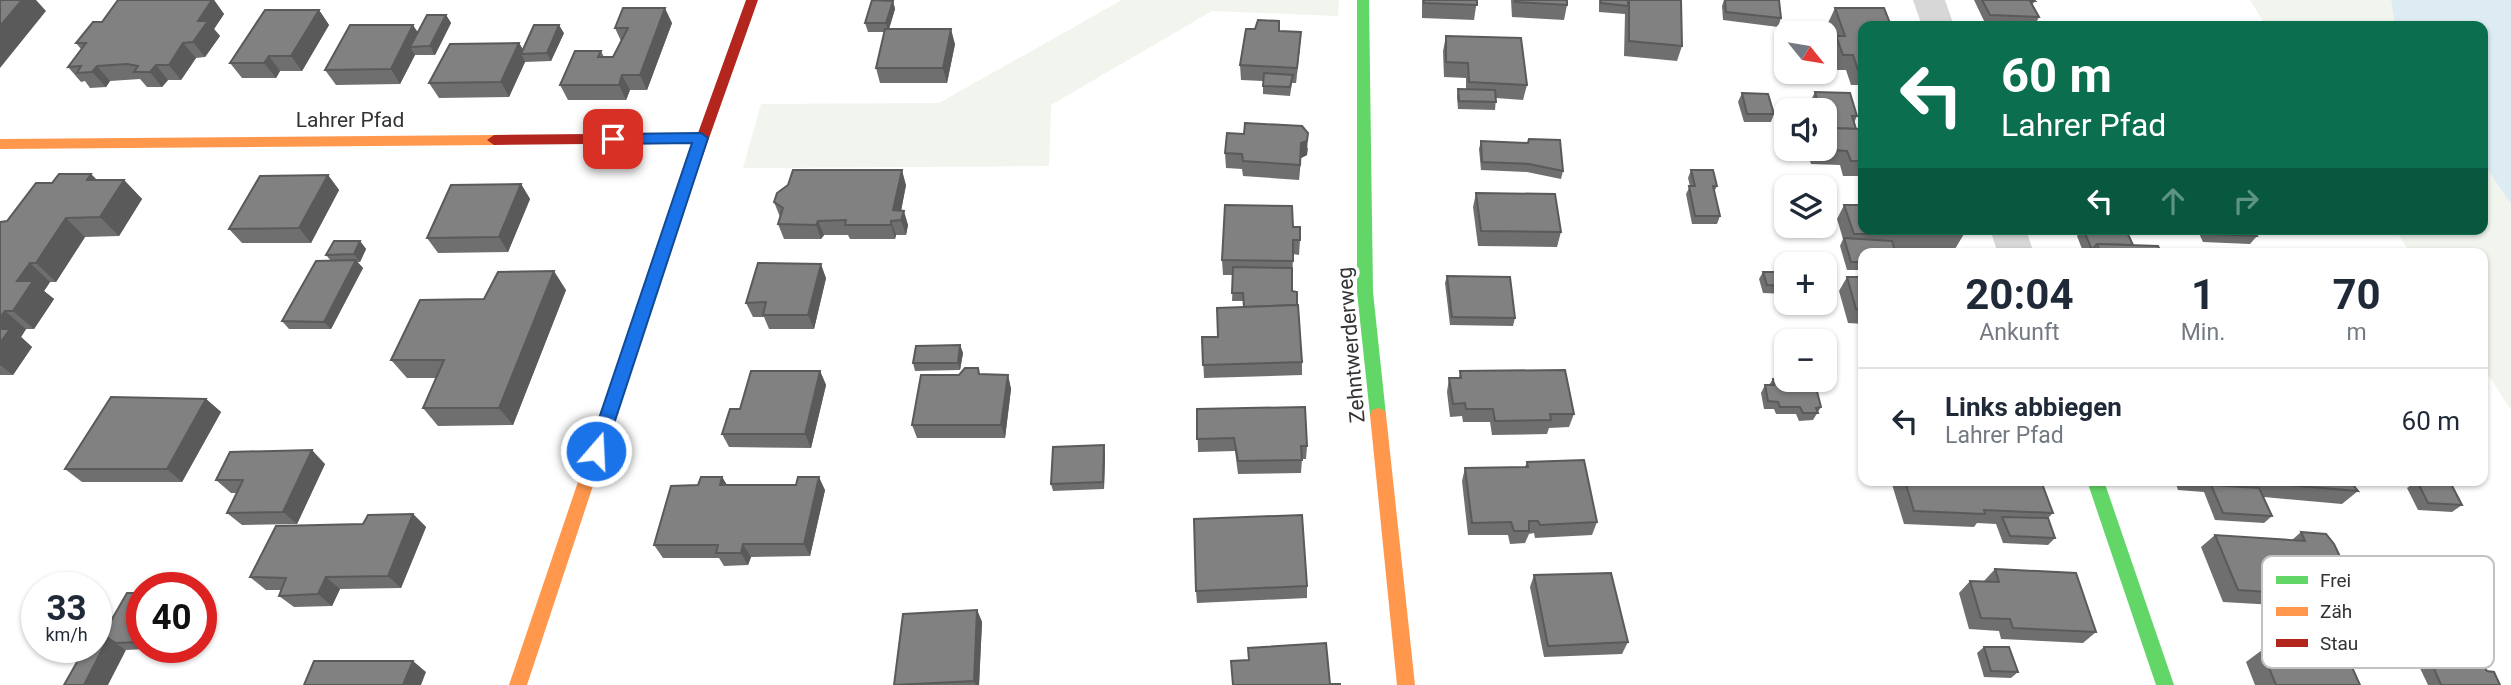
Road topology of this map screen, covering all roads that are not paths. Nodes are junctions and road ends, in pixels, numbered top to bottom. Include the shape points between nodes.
1 (752, 0) edge
2 (1363, 0) edge
3 (1929, 0) edge
4 (1936, 21) edge
5 (701, 138) junction
6 (0, 144) edge
7 (2097, 486) edge
8 (518, 685) edge
9 (1406, 685) edge
10 (2165, 685) edge

1 - 5 street
2 - 9 street, Zehntwerderweg via 1364,292
3 - 4 street
5 - 6 street, Lahrer Pfad
5 - 8 street
7 - 10 street

